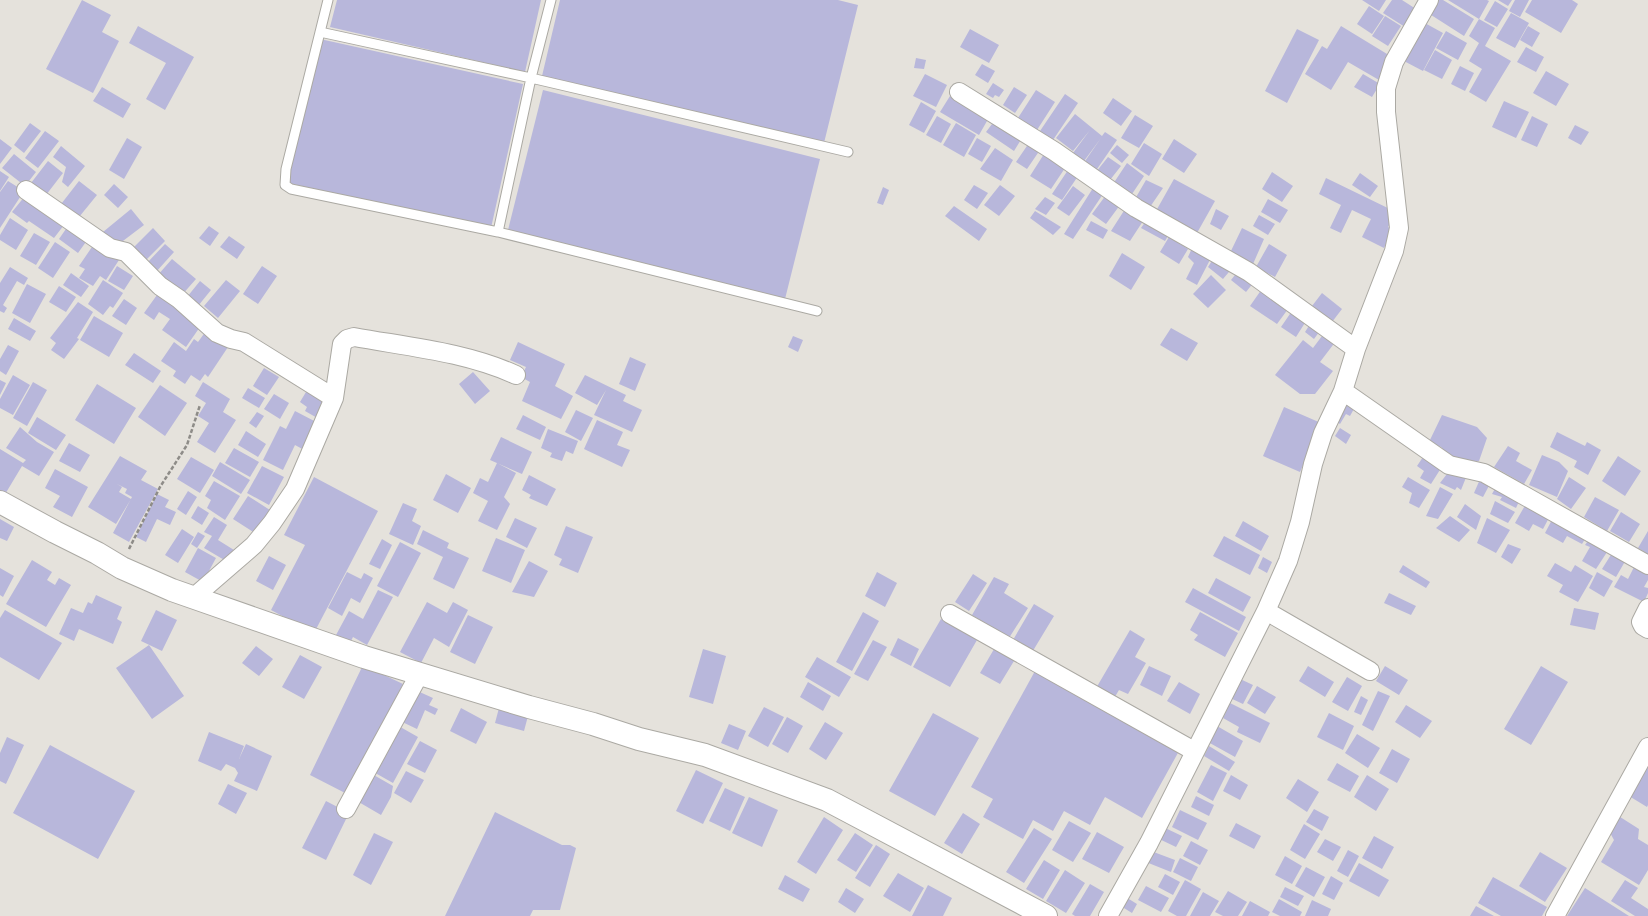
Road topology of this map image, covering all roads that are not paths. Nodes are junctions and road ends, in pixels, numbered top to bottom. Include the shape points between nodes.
1 (328, 0) edge
2 (550, 0) edge
3 (1429, 0) edge
4 (320, 32) junction
5 (531, 78) junction
6 (958, 92) dead end
7 (848, 152) dead end
8 (26, 190) dead end
9 (498, 232) junction
10 (816, 311) dead end
11 (1356, 349) junction
12 (516, 375) dead end
13 (1343, 391) junction
14 (334, 398) junction
15 (0, 502) edge
16 (1648, 565) edge
17 (194, 598) junction
18 (1648, 608) edge
19 (1266, 611) junction
20 (950, 614) dead end
21 (1648, 629) edge
22 (1370, 671) dead end
23 (420, 673) junction
24 (1648, 747) edge
25 (1194, 751) junction
26 (346, 809) dead end
27 (1046, 916) edge
28 (1108, 916) edge
29 (1555, 916) edge

1 - 4 lane
2 - 5 lane
3 - 11 street via 1394,62 1386,88 1386,112 1399,228 1394,251
4 - 5 lane
4 - 9 lane via 286,169 285,185 291,189
5 - 7 lane
5 - 9 lane
6 - 11 street via 1054,151 1136,208 1249,272
8 - 14 street via 110,248 126,252 160,286 179,299 217,333 244,342
9 - 10 lane
11 - 13 street
12 - 14 street via 460,355 354,337 342,344
13 - 16 street via 1449,465 1484,473
13 - 19 street via 1312,464 1300,522 1288,561
14 - 17 street via 295,488 272,523 254,545
15 - 17 street via 122,568
17 - 23 street via 313,640
18 - 21 street via 1641,622
19 - 22 street
19 - 25 street
20 - 25 street
23 - 26 street
23 - 27 street via 639,739 704,755 827,800
24 - 29 street
25 - 28 street

